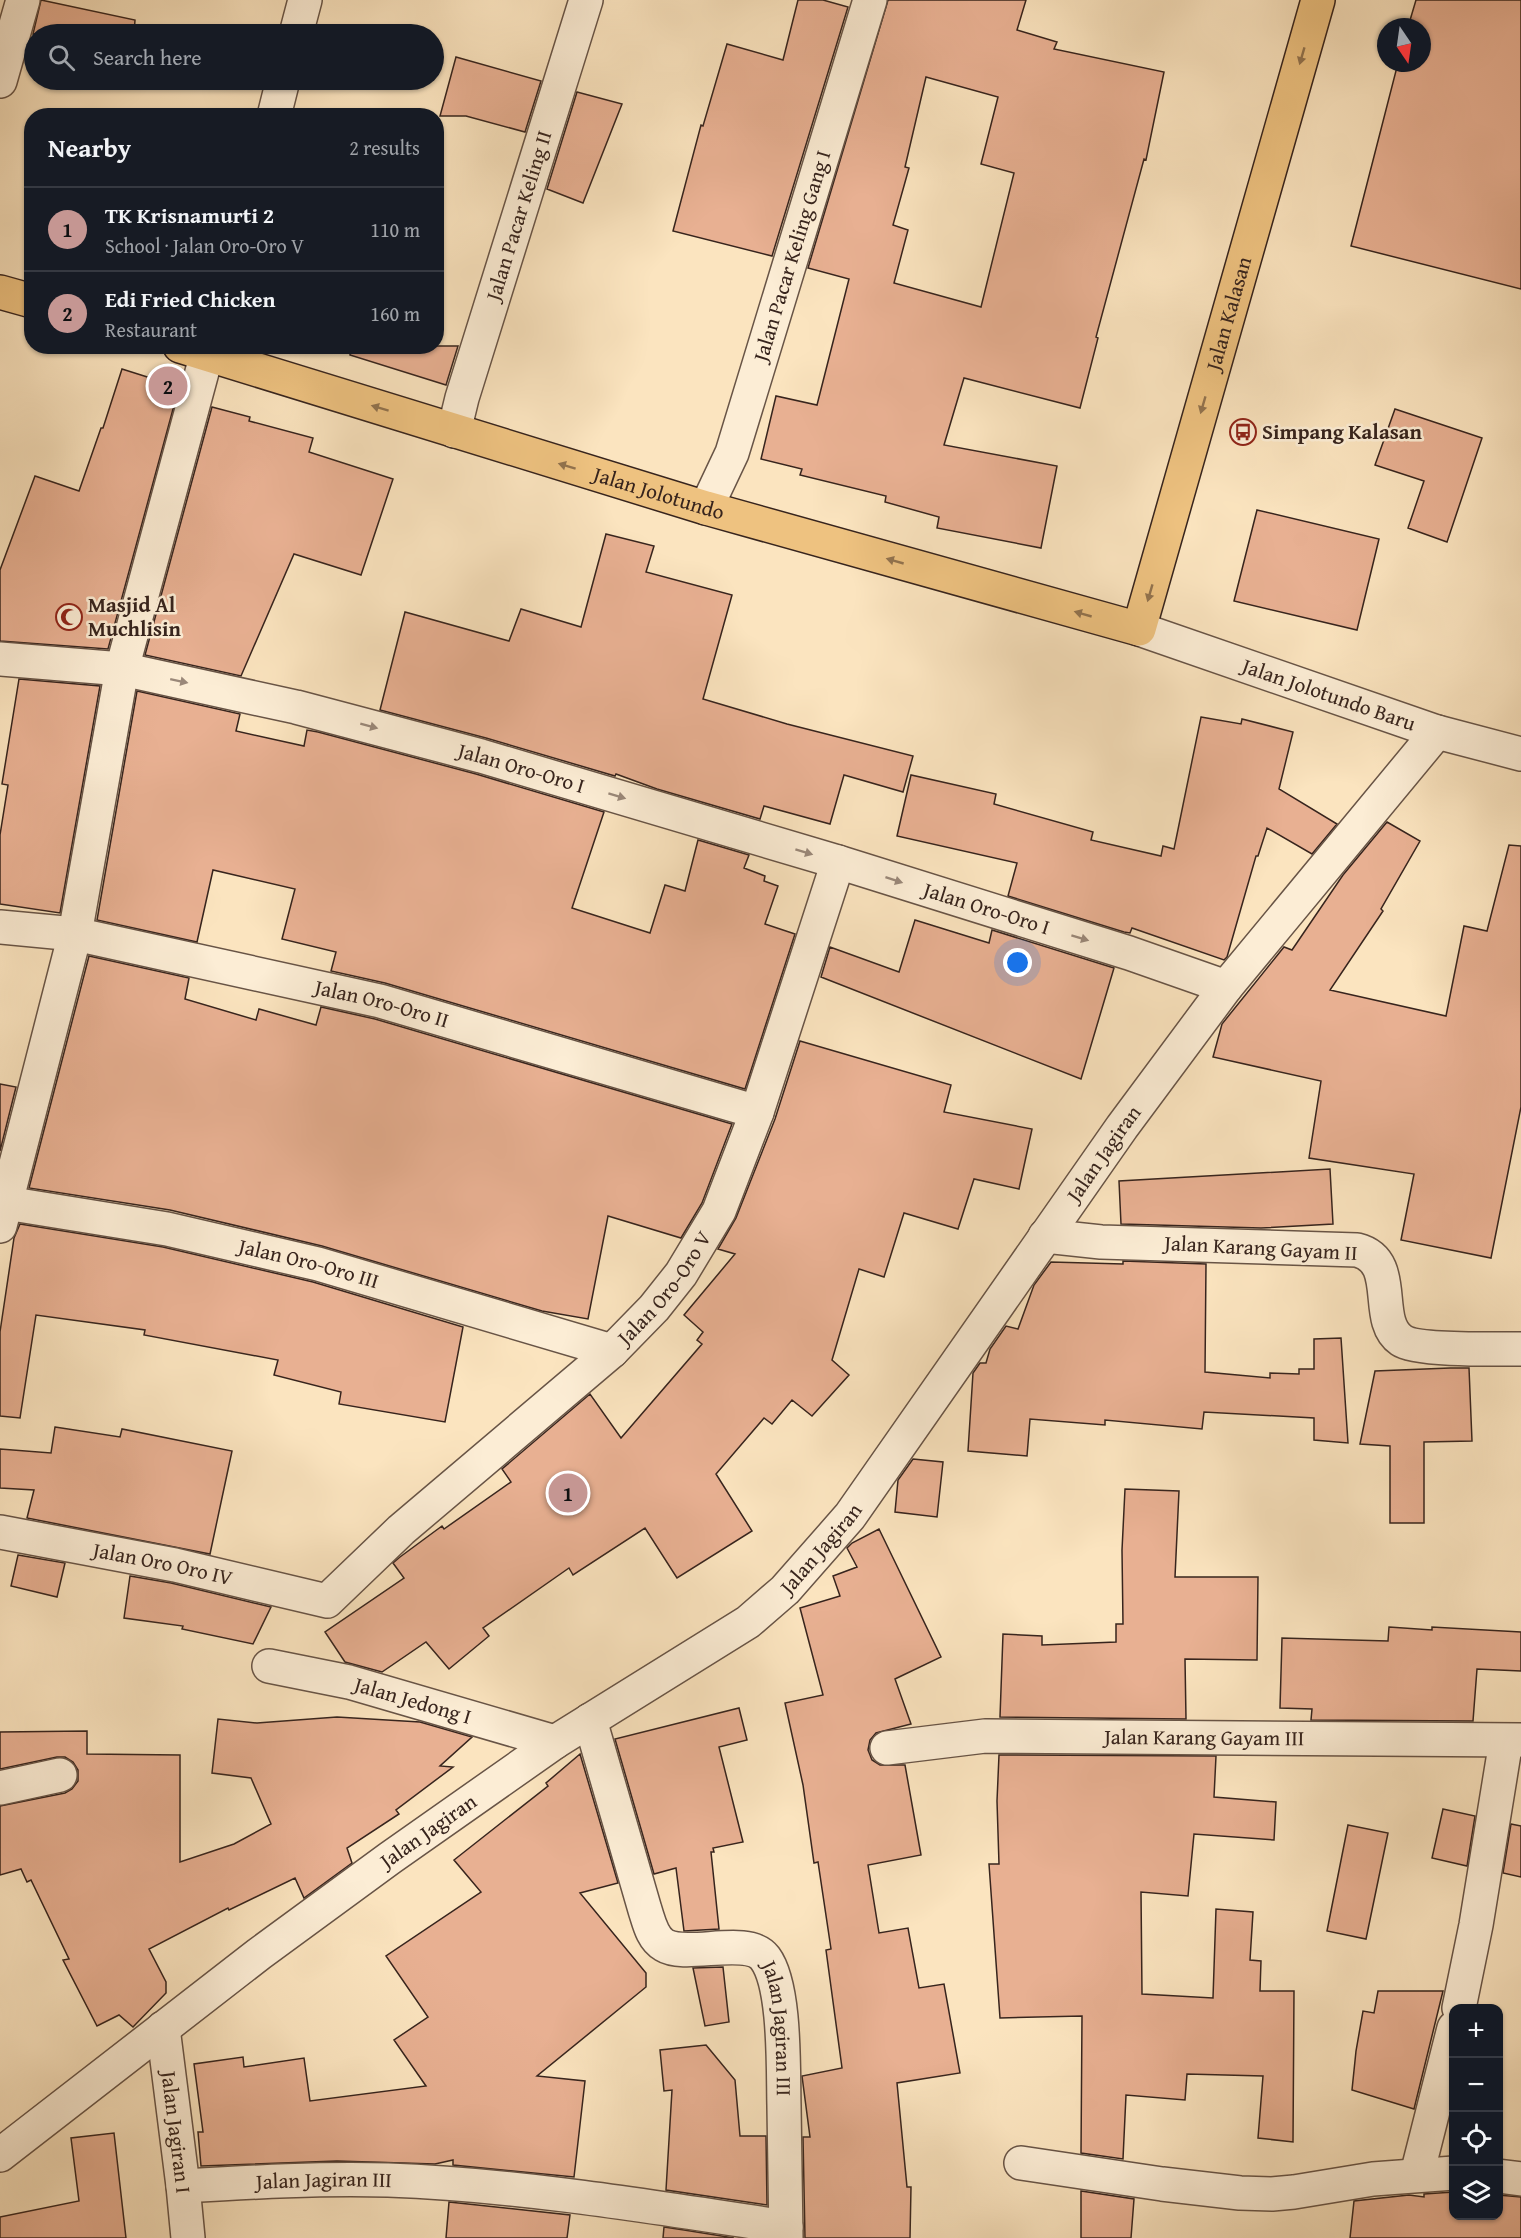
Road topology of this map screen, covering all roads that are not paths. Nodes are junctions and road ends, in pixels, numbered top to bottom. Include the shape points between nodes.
1 (23, 0) edge
2 (305, 0) edge
3 (586, 0) edge
4 (870, 0) edge
5 (1318, 0) edge
6 (299, 24) edge
7 (0, 81) edge
8 (281, 90) edge
9 (276, 108) edge
10 (0, 292) edge
11 (24, 299) edge
12 (198, 354) edge
13 (215, 354) edge
14 (454, 431) junction
15 (706, 508) junction
16 (1139, 629) junction
17 (0, 659) edge
18 (122, 669) junction
19 (1437, 732) junction
20 (1521, 754) edge
21 (838, 862) junction
22 (0, 927) edge
23 (75, 934) junction
24 (1226, 987) junction
25 (757, 1112) junction
26 (1, 1210) edge
27 (1046, 1236) junction
28 (1521, 1349) edge
29 (612, 1351) junction
30 (0, 1532) edge
31 (327, 1601) joint
32 (269, 1666) dead end
33 (590, 1720) junction
34 (1513, 1741) edge
35 (555, 1742) junction
36 (887, 1748) dead end
37 (60, 1775) dead end
38 (0, 1788) edge
39 (1460, 2004) edge
40 (163, 2028) junction
41 (1449, 2048) edge
42 (0, 2155) edge
43 (1021, 2163) dead end
44 (1449, 2173) edge
45 (1417, 2174) junction
46 (1503, 2177) edge
47 (1521, 2179) edge
48 (183, 2186) junction
49 (786, 2233) edge
50 (188, 2238) edge

1 - 7 street
2 - 6 street
3 - 14 street, Jalan Pacar Keling II
4 - 15 street, Jalan Pacar Keling Gang I via 732,453
5 -> 16 main road, Jalan Kalasan
8 - 9 street
10 - 11 main road
12 - 18 street
14 -> 13 main road, Jalan Jolotundo
15 -> 14 main road, Jalan Jolotundo
16 -> 15 main road, Jalan Jolotundo
16 - 19 street, Jalan Jolotundo Baru
17 - 18 street, Jalan Oro-Oro I
18 -> 21 street, Jalan Oro-Oro I via 296,707 481,756
18 - 23 street
19 - 20 street, Jalan Jolotundo Baru
19 - 24 street, Jalan Jagiran
21 -> 24 street, Jalan Oro-Oro I
21 - 25 street, Jalan Oro-Oro V
22 - 23 street, Jalan Oro-Oro II
23 - 25 street, Jalan Oro-Oro II via 380,1001
23 - 26 street
24 - 27 street, Jalan Jagiran
25 - 29 street, Jalan Oro-Oro V via 719,1211 702,1241 654,1308
26 - 29 street, Jalan Oro-Oro III via 167,1229 318,1264
27 - 28 street, Jalan Karang Gayam II via 1101,1242 1357,1250 1368,1253 1377,1262 1391,1327 1402,1341 1424,1346
27 - 33 street, Jalan Jagiran via 850,1516 792,1582 733,1632
29 - 31 street, Jalan Oro-Oro V via 401,1530
30 - 31 street, Jalan Oro Oro IV via 175,1564
32 - 35 street, Jalan Jedong I via 349,1682
33 - 35 street, Jalan Jagiran
33 - 49 street, Jalan Jagiran III via 654,1935 663,1945 677,1949 750,1950 766,1959 772,1972 782,2046
34 - 36 street, Jalan Karang Gayam III via 985,1736
34 - 39 street
35 - 40 street, Jalan Jagiran via 381,1865
37 - 38 street
40 - 42 street, Jalan Jagiran
40 - 48 street, Jalan Jagiran I
41 - 45 street
43 - 45 street via 1162,2184 1261,2193
44 - 45 street
46 - 47 street
48 - 49 street, Jalan Jagiran III via 320,2179 501,2187 596,2198
48 - 50 street, Jalan Jagiran I

